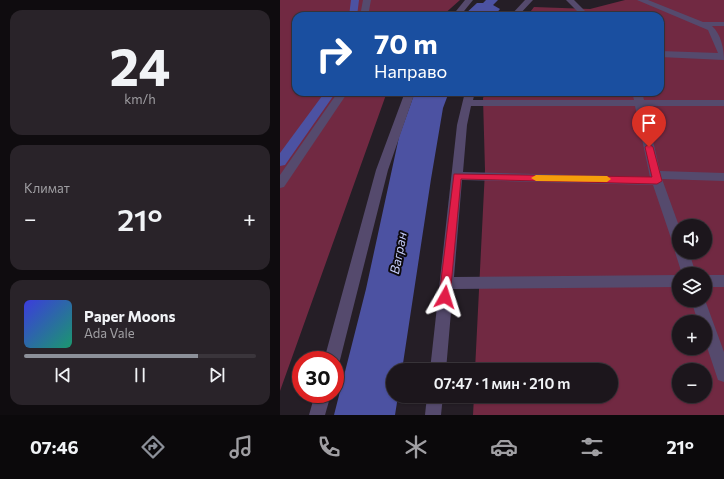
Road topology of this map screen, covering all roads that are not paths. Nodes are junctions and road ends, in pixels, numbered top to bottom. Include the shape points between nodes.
1 (367, 0) edge
2 (469, 0) edge
3 (529, 0) edge
4 (570, 0) edge
5 (641, 0) edge
6 (365, 12) edge
7 (459, 12) edge
8 (518, 12) edge
9 (582, 12) edge
10 (700, 23) junction
11 (724, 24) edge
12 (664, 54) edge
13 (724, 57) edge
14 (340, 96) edge
15 (409, 96) edge
16 (638, 96) edge
17 (468, 98) edge
18 (724, 103) edge
19 (640, 104) junction
20 (457, 176) junction
21 (724, 177) edge
22 (657, 178) junction
23 (280, 184) edge
24 (672, 223) edge
25 (672, 281) edge
26 (712, 281) edge
27 (724, 281) edge
28 (446, 283) junction
29 (700, 307) edge
30 (334, 351) edge
31 (439, 363) edge
32 (724, 374) edge
33 (320, 403) edge
34 (434, 403) edge
35 (317, 415) edge
36 (433, 415) edge

1 - 6 street
2 - 7 street
3 - 8 street
4 - 9 street
5 - 10 street
10 - 11 street
10 - 13 street via 711,29
12 - 13 street
14 - 23 street
15 - 30 street via 382,170
16 - 19 street
17 - 19 street
17 - 20 street via 462,125
18 - 19 street
19 - 22 street
20 - 22 street
20 - 28 street
21 - 22 street
22 - 24 street
25 - 28 street
26 - 27 street
28 - 31 street
29 - 32 street
33 - 35 street
34 - 36 street

